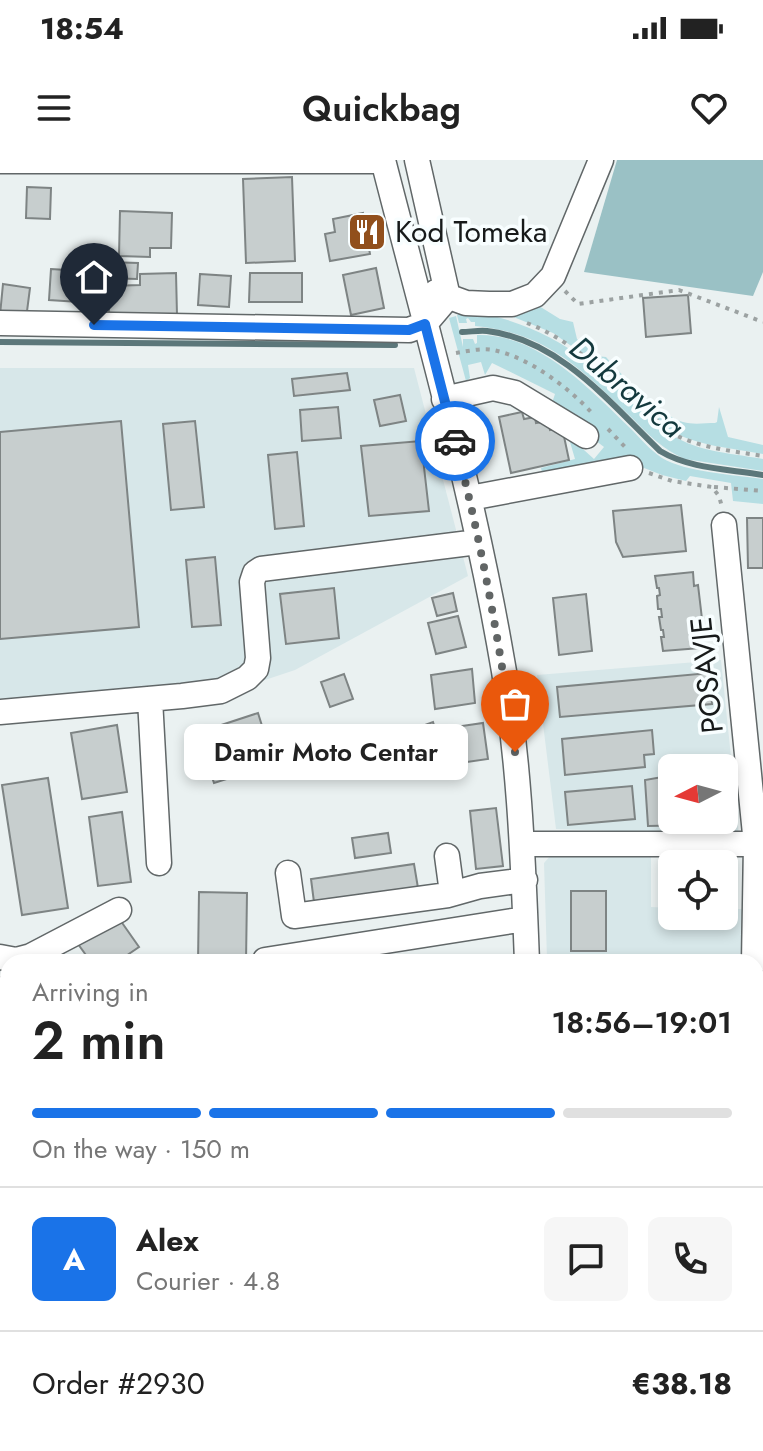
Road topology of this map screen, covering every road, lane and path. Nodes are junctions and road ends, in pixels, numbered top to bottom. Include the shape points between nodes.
1 (383, 160) edge
2 (417, 160) edge
3 (601, 160) edge
4 (0, 161) edge
5 (551, 279) junction
6 (415, 285) junction
7 (448, 297) junction
8 (519, 320) dead end
9 (763, 322) edge
10 (0, 323) edge
11 (425, 324) junction
12 (444, 399) junction
13 (586, 436) dead end
14 (763, 456) edge
15 (630, 468) joint
16 (712, 487) junction
17 (763, 491) edge
18 (470, 498) junction
19 (724, 525) joint
20 (478, 542) junction
21 (150, 699) junction
22 (0, 712) edge
23 (522, 844) junction
24 (760, 844) edge
25 (447, 856) dead end
26 (159, 863) dead end
27 (288, 873) dead end
28 (525, 880) junction
29 (452, 893) junction
30 (119, 910) dead end
31 (525, 919) junction
32 (0, 939) edge
33 (35, 954) edge
34 (303, 954) edge
35 (527, 954) edge
36 (754, 954) edge
37 (0, 955) edge

1 - 4 street
1 - 6 street
2 - 7 street
3 - 5 street
5 - 7 street via 535,295 512,304 466,303
5 - 9 path via 578,304 679,290
6 - 7 street
6 - 11 street
7 - 11 street
8 - 14 path via 580,354 673,434
10 - 11 street via 409,330
11 - 12 street
12 - 13 street via 493,388 515,393
12 - 18 street
15 - 16 path
15 - 18 street
16 - 17 path
16 - 19 path via 722,505
18 - 20 street
19 - 24 street, POSAVJE
20 - 21 street via 261,569 252,582 256,669 221,691
20 - 23 street via 500,644
21 - 22 street
21 - 26 street
23 - 24 street
23 - 28 street
24 - 36 street, POSAVJE
25 - 29 street
27 - 29 street via 294,916
28 - 29 street
28 - 31 street
30 - 33 street
31 - 34 street
31 - 35 street
32 - 37 street

